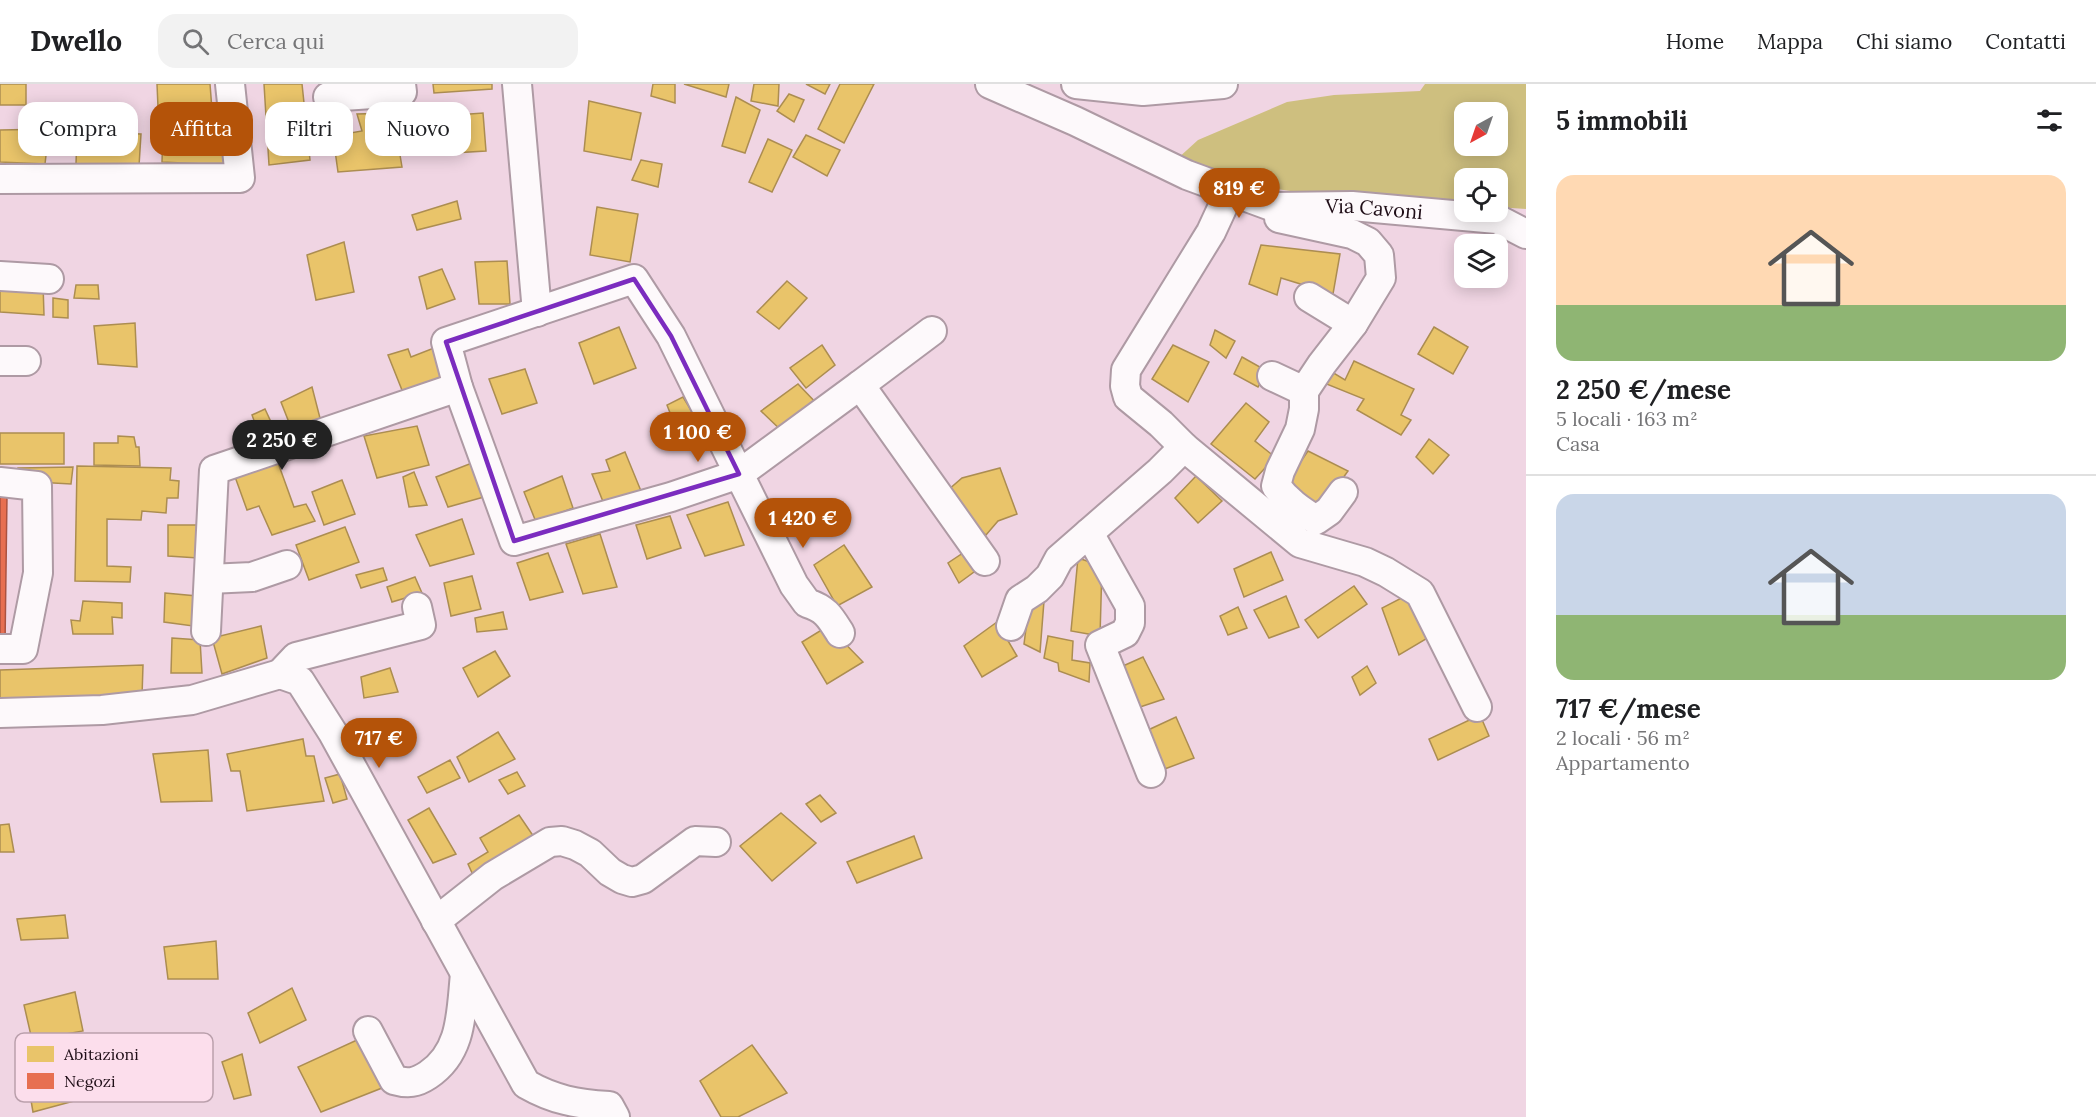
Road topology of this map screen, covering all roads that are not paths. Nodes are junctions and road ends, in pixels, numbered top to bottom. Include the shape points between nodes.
1 (230, 84) edge
2 (401, 84) edge
3 (517, 84) edge
4 (1076, 84) edge
5 (1223, 84) edge
6 (1006, 87) edge
7 (328, 97) dead end
8 (0, 179) edge
9 (1235, 193) junction
10 (1526, 234) edge
11 (0, 276) edge
12 (49, 279) dead end
13 (1309, 297) dead end
14 (537, 312) junction
15 (1353, 324) junction
16 (932, 331) dead end
17 (1272, 376) dead end
18 (860, 385) junction
19 (458, 387) junction
20 (1304, 391) junction
21 (1184, 447) junction
22 (739, 474) junction
23 (0, 482) edge
24 (1343, 492) dead end
25 (1089, 533) junction
26 (985, 561) dead end
27 (287, 565) dead end
28 (209, 579) junction
29 (417, 607) dead end
30 (1011, 626) dead end
31 (206, 631) dead end
32 (840, 633) dead end
33 (0, 649) edge
34 (280, 674) junction
35 (1477, 707) dead end
36 (0, 713) edge
37 (1151, 773) dead end
38 (716, 842) dead end
39 (435, 921) junction
40 (465, 974) junction
41 (368, 1031) dead end
42 (526, 1084) junction
43 (542, 1117) edge
44 (615, 1117) edge

1 - 8 street via 240,178
2 - 7 street via 402,92
3 - 14 street
4 - 5 street via 1143,91
6 - 9 street, Via Cavoni via 1187,175
9 - 10 street, Via Cavoni via 1274,207 1352,206 1497,219
9 - 15 street via 1254,209 1275,217 1352,234 1368,242 1379,255 1381,278
9 - 21 street via 1126,370 1128,397
11 - 12 street
13 - 15 street
14 - 19 street via 446,342
14 - 22 street via 634,279 671,336
15 - 20 street
16 - 18 street
17 - 20 street
18 - 22 street
18 - 26 street
19 - 22 street via 514,541
19 - 28 street via 214,470
20 - 24 street via 1300,429 1276,486 1284,497 1316,520 1329,511
21 - 25 street
21 - 35 street via 1300,543 1365,562 1420,593
22 - 32 street via 794,585 807,603 830,616
23 - 33 street via 37,486 38,573 23,649
25 - 30 street via 1059,559 1037,589 1020,600
25 - 37 street via 1130,606 1130,623 1125,633 1100,645
27 - 28 street via 252,577
28 - 31 street
29 - 34 street via 421,625 296,657
34 - 36 street via 192,700 102,710
34 - 39 street via 300,681 322,715
38 - 39 street via 695,842 643,879 632,882 610,872 575,845 550,842 493,876
39 - 40 street
40 - 41 street via 462,1016 453,1046 446,1059 419,1081 406,1084 394,1080
40 - 42 street
42 - 43 street
42 - 44 street via 546,1095 580,1105 609,1106

